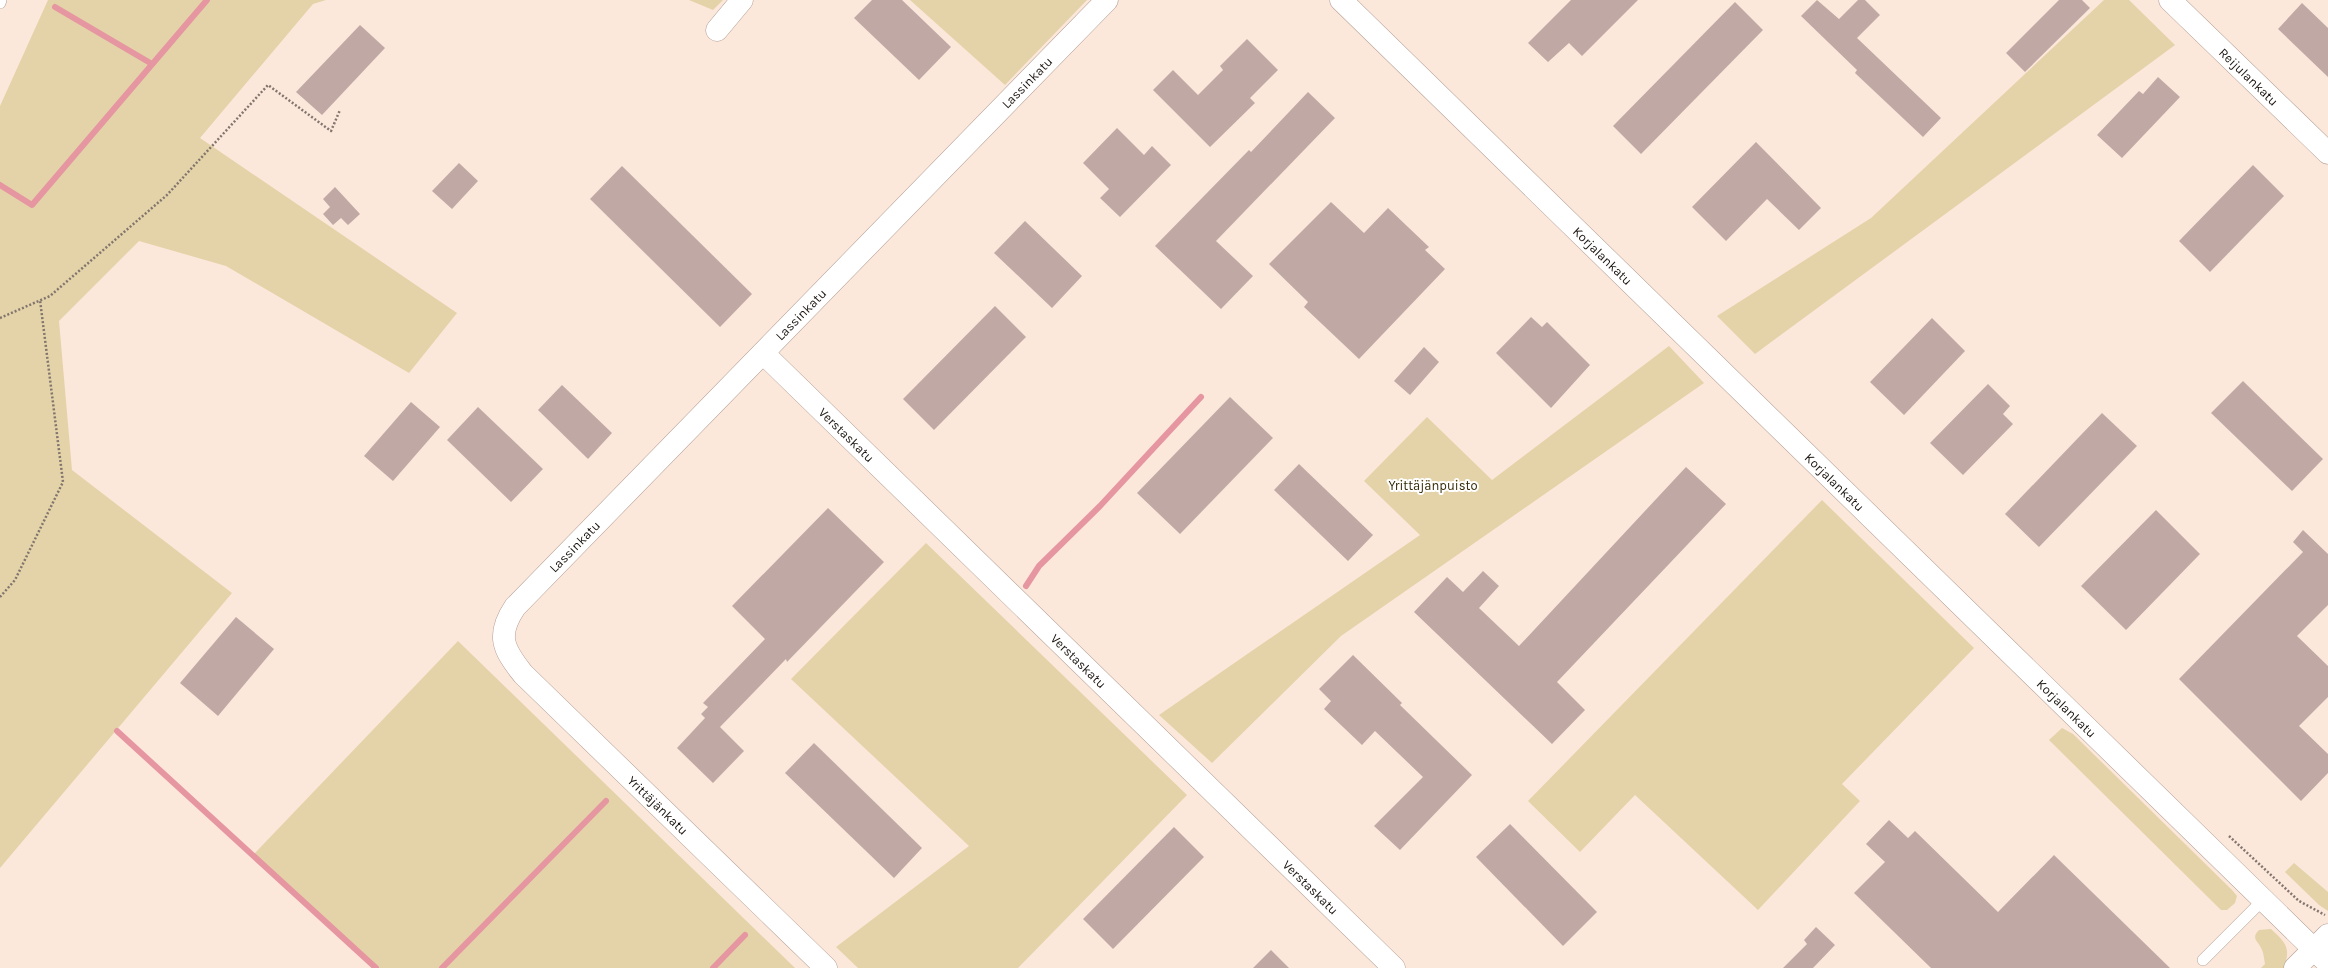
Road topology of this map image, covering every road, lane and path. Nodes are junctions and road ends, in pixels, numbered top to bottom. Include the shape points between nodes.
1 (1, 0) edge
2 (742, 0) edge
3 (1107, 0) edge
4 (1341, 0) edge
5 (0, 3) edge
6 (2180, 3) edge
7 (717, 30) dead end
8 (340, 110) dead end
9 (2328, 153) edge
10 (40, 300) junction
11 (0, 318) edge
12 (763, 353) junction
13 (0, 597) edge
14 (502, 634) joint
15 (2263, 900) junction
16 (2324, 956) edge
17 (2204, 960) dead end
18 (826, 968) edge
19 (1394, 968) edge
20 (2296, 968) edge

1 - 5 lane
2 - 7 street
3 - 12 street, Lassinkatu
4 - 15 street, Korjalankatu
6 - 9 street, Reijulankatu
8 - 10 path via 331,131 268,85 167,195 50,296
10 - 11 path
10 - 13 path via 63,482 15,580
12 - 14 street, Lassinkatu via 515,607 507,619
12 - 19 street, Verstaskatu
14 - 18 street, Yrittäjänkatu via 511,660 523,674
15 - 16 street, Korjalankatu
15 - 17 lane
16 - 20 street

